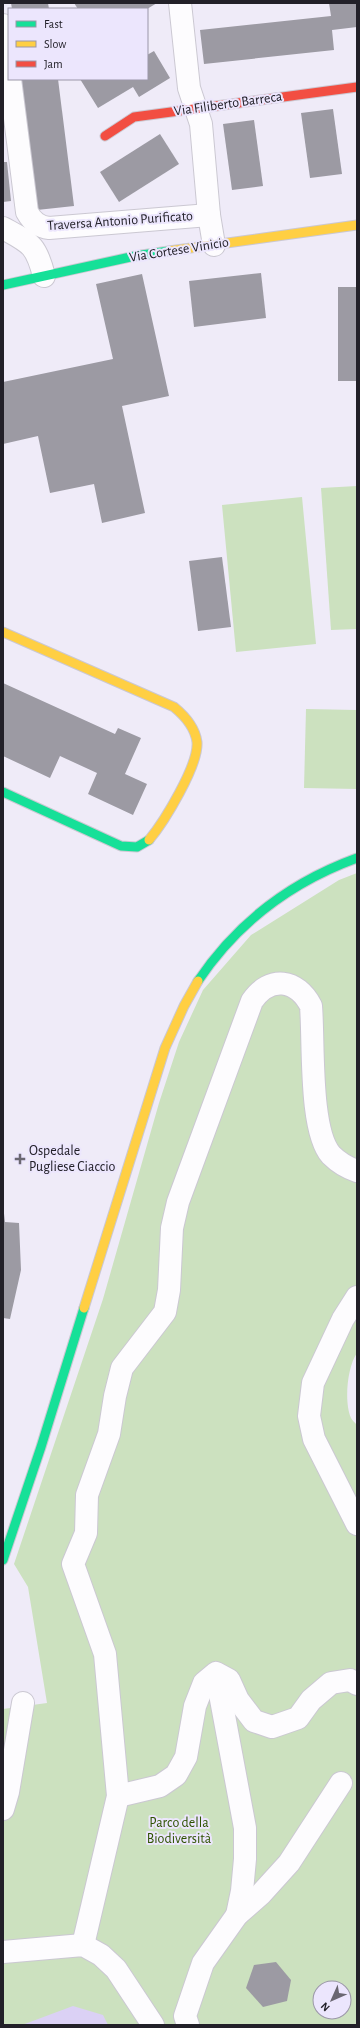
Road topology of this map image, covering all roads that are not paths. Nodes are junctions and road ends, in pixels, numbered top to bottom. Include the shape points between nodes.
1 (180, 3) edge
2 (3, 25) edge
3 (8, 63) edge
4 (10, 80) edge
5 (357, 87) edge
6 (196, 108) junction
7 (105, 136) dead end
8 (209, 216) junction
9 (357, 225) edge
10 (3, 228) edge
11 (214, 245) junction
12 (44, 276) junction
13 (3, 285) edge
14 (3, 632) edge
15 (3, 792) edge
16 (357, 858) edge
17 (357, 1171) edge
18 (357, 1297) edge
19 (357, 1524) edge
20 (3, 1560) edge
21 (216, 1673) junction
22 (357, 1684) edge
23 (23, 1703) dead end
24 (341, 1782) dead end
25 (118, 1796) junction
26 (3, 1809) edge
27 (236, 1915) junction
28 (83, 1945) junction
29 (3, 1952) edge
30 (186, 2020) edge
31 (153, 2025) edge
32 (164, 2025) edge

1 - 6 street via 189,88
2 - 3 street
4 - 8 street, Traversa Antonio Purificato via 27,212 41,227
5 - 6 street, Via Filiberto Barreca
6 - 7 street, Via Filiberto Barreca via 134,117
6 - 8 street via 201,124
8 - 11 street
9 - 11 street, Via Cortese Vinicio
10 - 12 street, Traversa Antonio Purificato via 22,238 35,249
11 - 12 street, Via Cortese Vinicio via 135,256
12 - 13 street, Via Cortese Vinicio
14 - 15 street via 174,707 188,720 197,738 198,747 196,756 157,832 142,845 132,848 121,846
16 - 20 street via 324,870 274,901 246,924 218,952 180,1013 165,1048 37,1461
17 - 25 street via 348,1168 331,1154 322,1139 317,1119 311,1006 306,996 288,984 267,986 258,992 252,1001 178,1202 172,1228 169,1290 165,1312 122,1368 109,1434 87,1495 86,1533 73,1564 105,1654
18 - 19 street via 343,1319 313,1382 309,1416 314,1439
21 - 22 street via 230,1680 238,1700 254,1721 272,1727 298,1718 311,1700 331,1683 350,1680
21 - 25 street via 204,1682 196,1706 186,1757 176,1775 160,1786
21 - 27 street via 245,1828 242,1891
23 - 26 street
24 - 27 street via 289,1863 261,1894
25 - 28 street
27 - 30 street via 203,1963
28 - 29 street
28 - 31 street via 101,1955 116,1969
30 - 32 street

